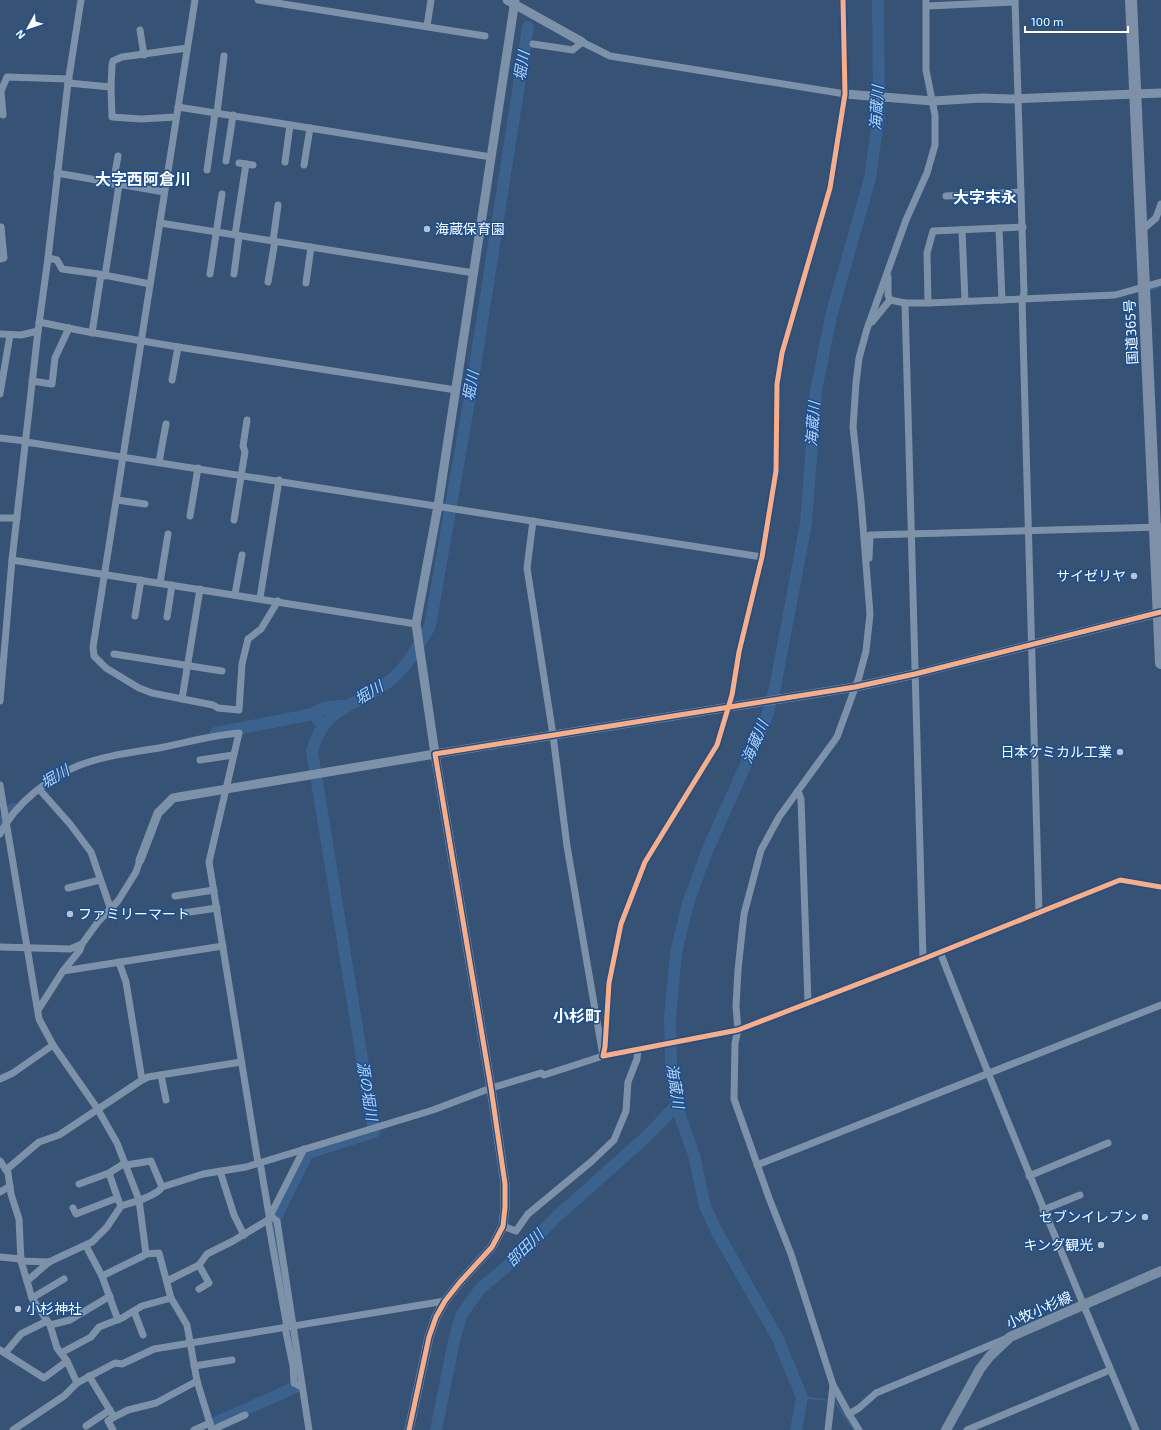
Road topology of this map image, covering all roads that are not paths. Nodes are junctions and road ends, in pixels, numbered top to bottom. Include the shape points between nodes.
1 (81, 0) edge
2 (195, 0) edge
3 (258, 0) edge
4 (431, 0) edge
5 (842, 0) edge
6 (1131, 0) edge
7 (512, 1) edge
8 (1015, 1) edge
9 (927, 3) edge
10 (427, 26) junction
11 (140, 30) dead end
12 (485, 36) dead end
13 (582, 42) junction
14 (532, 44) dead end
15 (187, 48) junction
16 (144, 55) junction
17 (224, 56) dead end
18 (2, 81) edge
19 (68, 81) junction
20 (111, 87) junction
21 (1161, 93) edge
22 (845, 94) junction
23 (1136, 95) junction
24 (1019, 98) junction
25 (931, 101) junction
26 (178, 107) junction
27 (216, 113) junction
28 (3, 115) dead end
29 (233, 115) junction
30 (176, 117) junction
31 (290, 125) junction
32 (310, 128) junction
33 (118, 156) dead end
34 (491, 157) junction
35 (226, 161) dead end
36 (284, 162) dead end
37 (246, 164) dead end
38 (304, 165) dead end
39 (207, 170) dead end
40 (57, 173) junction
41 (116, 184) junction
42 (164, 192) junction
43 (1021, 192) junction
44 (222, 194) dead end
45 (946, 196) dead end
46 (1161, 204) edge
47 (278, 205) dead end
48 (160, 223) junction
49 (1, 227) edge
50 (1022, 227) junction
51 (999, 228) junction
52 (962, 230) junction
53 (1142, 230) junction
54 (216, 232) junction
55 (237, 235) junction
56 (274, 241) junction
57 (311, 247) junction
58 (48, 258) junction
59 (0, 260) edge
60 (887, 272) junction
61 (474, 273) junction
62 (210, 274) dead end
63 (234, 274) dead end
64 (103, 276) junction
65 (268, 282) dead end
66 (1161, 282) edge
67 (306, 283) dead end
68 (150, 284) junction
69 (1144, 287) junction
70 (1022, 299) junction
71 (890, 300) junction
72 (1002, 300) junction
73 (965, 301) junction
74 (905, 303) junction
75 (928, 303) junction
76 (39, 322) junction
77 (869, 325) junction
78 (69, 328) junction
79 (38, 331) junction
80 (92, 333) junction
81 (0, 334) edge
82 (10, 335) junction
83 (141, 340) junction
84 (178, 347) junction
85 (172, 380) dead end
86 (32, 381) junction
87 (456, 390) junction
88 (0, 394) edge
89 (247, 420) dead end
90 (166, 424) dead end
91 (0, 438) edge
92 (26, 441) junction
93 (124, 457) junction
94 (159, 462) junction
95 (198, 468) junction
96 (241, 475) junction
97 (279, 480) junction
98 (117, 500) junction
99 (145, 504) dead end
100 (439, 506) junction
101 (190, 516) dead end
102 (0, 518) edge
103 (17, 518) junction
104 (234, 520) dead end
105 (534, 521) junction
106 (1158, 527) edge
107 (1028, 530) junction
108 (168, 534) dead end
109 (912, 534) junction
110 (242, 555) dead end
111 (762, 556) junction
112 (12, 560) junction
113 (105, 574) junction
114 (867, 576) junction
115 (141, 580) junction
116 (160, 583) junction
117 (172, 585) junction
118 (200, 589) junction
119 (235, 594) junction
120 (260, 598) junction
121 (278, 601) junction
122 (1160, 613) edge
123 (135, 616) dead end
124 (167, 617) dead end
125 (416, 624) junction
126 (1032, 645) junction
127 (114, 654) dead end
128 (1161, 663) edge
129 (188, 666) junction
130 (222, 671) dead end
131 (915, 674) junction
132 (855, 687) junction
133 (182, 699) junction
134 (0, 701) edge
135 (729, 706) junction
136 (553, 735) junction
137 (435, 754) junction
138 (233, 755) junction
139 (200, 760) dead end
140 (0, 785) edge
141 (39, 789) junction
142 (225, 790) junction
143 (798, 791) junction
144 (6, 819) junction
145 (0, 834) edge
146 (140, 860) joint
147 (100, 880) junction
148 (1161, 887) edge
149 (68, 888) dead end
150 (214, 890) junction
151 (175, 896) dead end
152 (217, 908) junction
153 (110, 910) junction
154 (183, 913) dead end
155 (1039, 913) junction
156 (82, 944) junction
157 (222, 946) junction
158 (0, 947) edge
159 (27, 948) junction
160 (940, 952) junction
161 (923, 959) junction
162 (119, 962) junction
163 (63, 971) junction
164 (808, 1003) junction
165 (1161, 1005) edge
166 (38, 1010) junction
167 (738, 1030) junction
168 (53, 1045) junction
169 (639, 1049) junction
170 (603, 1056) junction
171 (241, 1062) junction
172 (161, 1075) junction
173 (988, 1075) junction
174 (0, 1079) edge
175 (142, 1080) junction
176 (491, 1088) junction
177 (166, 1100) dead end
178 (97, 1108) junction
179 (1108, 1143) dead end
180 (304, 1149) junction
181 (0, 1161) edge
182 (259, 1163) junction
183 (126, 1164) junction
184 (757, 1165) junction
185 (6, 1170) junction
186 (220, 1171) junction
187 (109, 1173) junction
188 (1029, 1176) junction
189 (79, 1184) dead end
190 (10, 1186) junction
191 (162, 1187) junction
192 (0, 1192) edge
193 (1080, 1195) dead end
194 (117, 1198) junction
195 (139, 1200) junction
196 (121, 1206) junction
197 (73, 1208) dead end
198 (1043, 1210) junction
199 (272, 1219) junction
200 (503, 1226) junction
201 (244, 1235) junction
202 (86, 1246) junction
203 (146, 1254) junction
204 (0, 1256) edge
205 (21, 1260) junction
206 (49, 1262) junction
207 (199, 1265) junction
208 (1161, 1271) edge
209 (102, 1276) junction
210 (64, 1279) dead end
211 (27, 1281) junction
212 (167, 1281) junction
213 (199, 1289) dead end
214 (110, 1296) junction
215 (32, 1298) junction
216 (171, 1298) junction
217 (446, 1301) junction
218 (1084, 1305) junction
219 (134, 1311) junction
220 (118, 1320) junction
221 (48, 1323) junction
222 (289, 1327) junction
223 (143, 1335) dead end
224 (1010, 1337) junction
225 (190, 1343) junction
226 (2, 1351) edge
227 (61, 1353) junction
228 (232, 1360) dead end
229 (68, 1361) junction
230 (194, 1366) junction
231 (1110, 1370) junction
232 (89, 1376) junction
233 (197, 1381) junction
234 (77, 1382) junction
235 (833, 1385) junction
236 (302, 1387) junction
237 (110, 1410) junction
238 (245, 1414) dead end
239 (849, 1414) junction
240 (114, 1417) junction
241 (86, 1426) dead end
242 (212, 1428) edge
243 (13, 1430) edge
244 (113, 1430) edge
245 (194, 1430) edge
246 (309, 1430) edge
247 (409, 1430) edge
248 (828, 1430) edge
249 (859, 1430) edge
250 (946, 1430) edge
251 (967, 1430) edge
252 (1136, 1430) edge

1 - 19 street
2 - 15 street
3 - 10 street
4 - 10 street
5 - 22 street
6 - 23 highway, 国道365号
7 - 13 street
7 - 34 street
8 - 9 street
8 - 24 street
9 - 25 street via 926,70
10 - 12 street
11 - 16 street
13 - 14 street via 573,50
13 - 22 street via 610,56
15 - 16 street
15 - 26 street
16 - 20 street via 122,57 113,61
17 - 27 street
18 - 19 street via 7,76
18 - 28 street
19 - 20 street
19 - 40 street
20 - 30 street via 112,117
21 - 23 street
22 - 25 street
22 - 111 street via 830,188 782,353 777,384 776,471
23 - 24 street
23 - 53 highway, 国道365号
24 - 25 street
24 - 43 street
25 - 60 street via 936,136 933,158
26 - 27 street
26 - 30 street
27 - 29 street
27 - 39 street
29 - 31 street
29 - 35 street
30 - 42 street
31 - 32 street
31 - 36 street
32 - 34 street
32 - 38 street
33 - 41 street
34 - 61 street
37 - 55 street
40 - 41 street
40 - 58 street
41 - 42 street
41 - 64 street
42 - 48 street
43 - 45 street
43 - 50 street
44 - 54 street
46 - 53 street via 1156,218
47 - 56 street
48 - 54 street
48 - 68 street
49 - 59 street via 4,258
50 - 51 street
50 - 70 street
51 - 52 street
51 - 72 street
52 - 73 street
52 - 75 street via 933,231 926,253
53 - 69 highway, 国道365号
54 - 55 street
54 - 62 street
55 - 56 street
55 - 63 street
56 - 57 street
56 - 65 street
57 - 61 street
57 - 67 street
58 - 64 street via 57,260 62,270
58 - 76 street
60 - 71 street
60 - 77 street
61 - 87 street
64 - 68 street
64 - 80 street
66 - 69 street
68 - 83 street
69 - 70 street via 1114,295
69 - 106 highway, 国道365号
70 - 72 street
70 - 107 street
71 - 74 street
71 - 77 street
72 - 73 street
73 - 75 street
74 - 75 street
74 - 109 street
76 - 78 street
76 - 79 street
77 - 114 street via 859,358 853,427
78 - 80 street
78 - 86 street via 55,358 52,384
79 - 82 street via 21,336
79 - 86 street
80 - 83 street
81 - 82 street
82 - 88 street
83 - 84 street
83 - 93 street
84 - 85 street
84 - 87 street
86 - 92 street
87 - 100 street
89 - 96 street
90 - 94 street
91 - 92 street
92 - 93 street
92 - 103 street
93 - 94 street
93 - 98 street
94 - 95 street
95 - 96 street
95 - 101 street
96 - 97 street
96 - 104 street
97 - 100 street
97 - 120 street
98 - 99 street
98 - 113 street
100 - 105 street
100 - 125 street
102 - 103 street
103 - 112 street
105 - 111 street
105 - 136 street via 527,568
106 - 107 street
106 - 122 highway, 国道365号
107 - 109 street
107 - 126 street
108 - 116 street
109 - 114 street via 870,535
109 - 131 street
110 - 119 street
111 - 135 street
112 - 113 street
112 - 134 street
113 - 115 street
113 - 133 street via 93,647 94,656 110,671 139,688
114 - 132 street via 870,614 868,642
115 - 116 street
115 - 123 street
116 - 117 street
117 - 118 street
117 - 124 street
118 - 119 street
118 - 129 street
119 - 120 street
120 - 121 street
121 - 125 street
121 - 133 street via 261,629 248,639 242,664 239,710 218,708
122 - 126 street
122 - 128 highway, 国道365号
125 - 137 street
126 - 131 street
126 - 155 street
127 - 129 street
129 - 130 street
129 - 133 street
131 - 132 street
131 - 161 street
132 - 135 street
132 - 143 street via 837,737
135 - 136 street
135 - 170 street via 717,745 645,862 621,924 609,983
136 - 137 street
136 - 170 street via 567,846
137 - 142 street
137 - 176 street
138 - 139 street
138 - 141 street via 239,733 90,762 65,772
138 - 142 street
140 - 144 street
141 - 144 street
141 - 147 street via 92,852
142 - 146 street via 173,798 166,803 158,813
142 - 150 street via 210,855
143 - 164 street via 801,799
143 - 167 street via 772,829 761,850 753,875 741,936 736,1006
144 - 145 street
144 - 159 street
146 - 153 street via 132,879
147 - 149 street
147 - 153 street
148 - 155 street via 1120,880
150 - 151 street
150 - 152 street
152 - 154 street
152 - 157 street
153 - 156 street
155 - 160 street
156 - 159 street via 70,949
156 - 163 street
157 - 162 street
157 - 171 street
158 - 159 street
159 - 166 street
160 - 161 street
160 - 173 street
161 - 164 street
162 - 163 street
162 - 175 street via 126,982
163 - 166 street
164 - 167 street
165 - 173 street
166 - 168 street via 39,1019
167 - 169 street
167 - 184 street via 735,1043 734,1099
168 - 174 street
168 - 178 street
169 - 170 street
169 - 200 street via 628,1082 626,1111 614,1140 528,1214 516,1231
170 - 176 street via 544,1075 541,1073
171 - 172 street
171 - 182 street
172 - 175 street
172 - 177 street
173 - 184 street
173 - 188 street
175 - 178 street
176 - 180 street via 433,1110
176 - 200 street via 505,1184
178 - 183 street
178 - 185 street via 59,1134 39,1142
179 - 188 street
180 - 182 street
180 - 199 street
181 - 185 street
182 - 186 street
182 - 199 street
183 - 187 street
183 - 191 street via 151,1161
183 - 195 street
184 - 235 street via 791,1254
185 - 190 street
186 - 191 street
186 - 201 street via 234,1215
187 - 189 street
187 - 194 street
188 - 198 street
190 - 192 street
190 - 205 street via 19,1219
191 - 195 street
193 - 198 street
194 - 196 street
194 - 197 street via 76,1214
195 - 196 street
195 - 203 street
196 - 202 street via 103,1231
198 - 218 street
199 - 201 street
199 - 222 street
200 - 217 street via 492,1247
201 - 207 street via 208,1254
202 - 206 street
202 - 209 street
203 - 209 street
203 - 212 street via 159,1253
204 - 205 street
205 - 206 street
205 - 211 street
206 - 211 street
207 - 212 street
207 - 213 street via 208,1283
208 - 218 main road, 小牧小杉線
209 - 214 street
210 - 215 street
211 - 215 street
212 - 216 street
214 - 220 street
214 - 221 street via 70,1320
215 - 221 street
216 - 219 street via 142,1306
216 - 225 street via 187,1325
217 - 222 street
217 - 247 street via 429,1337
218 - 224 main road, 小牧小杉線
218 - 231 street
219 - 220 street
219 - 223 street
220 - 227 street via 99,1327 91,1337
221 - 226 street via 21,1334
221 - 227 street
222 - 225 street
222 - 236 street
222 - 236 street via 294,1383
224 - 239 street via 876,1393
224 - 250 main road, 小牧小杉線 via 980,1368
225 - 230 street
225 - 232 street via 154,1349 122,1364 115,1363
226 - 229 street via 44,1378
227 - 229 street
228 - 230 street
229 - 234 street
230 - 233 street
231 - 251 street
231 - 252 street
232 - 234 street
232 - 237 street
233 - 240 street via 156,1403 128,1410
233 - 242 street
234 - 243 street via 64,1396
235 - 239 street
235 - 248 street
236 - 246 street
237 - 240 street
237 - 241 street
238 - 242 street
239 - 249 street
240 - 244 street via 108,1421
242 - 245 street

